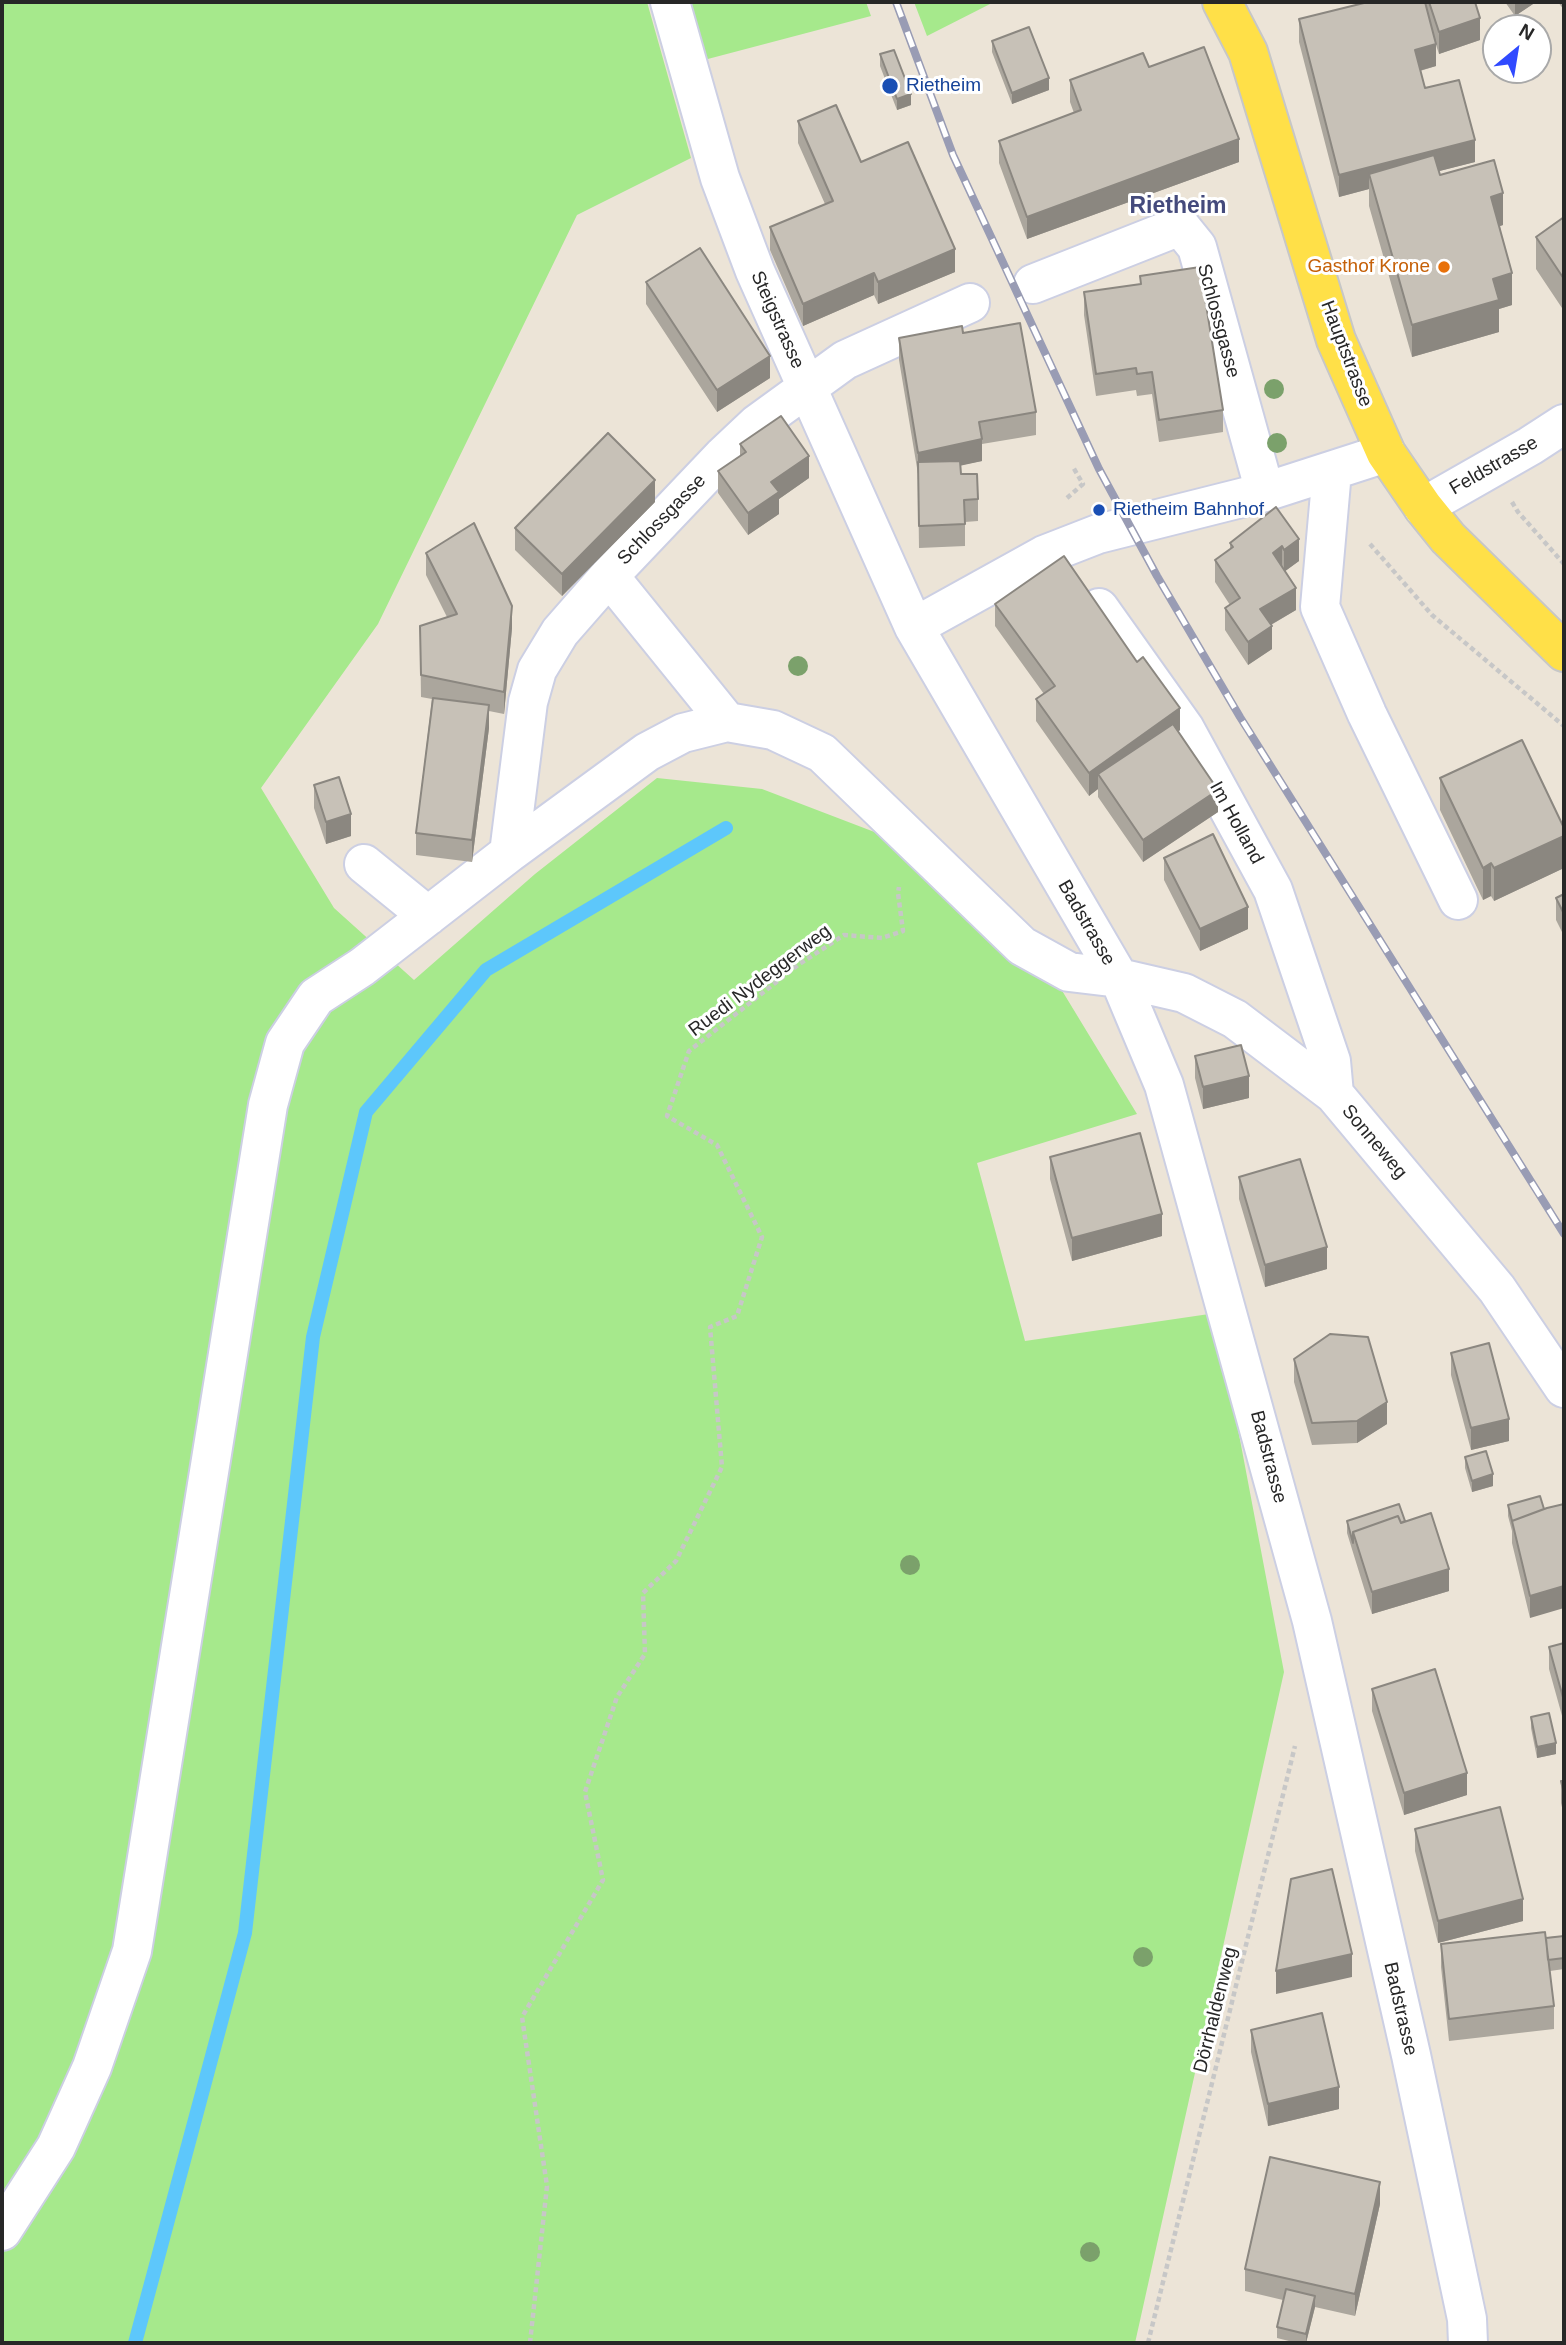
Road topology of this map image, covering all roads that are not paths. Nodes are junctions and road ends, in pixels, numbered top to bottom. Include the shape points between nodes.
1 (670, 2) edge
2 (1222, 2) edge
3 (1033, 284) dead end
4 (970, 303) dead end
5 (806, 387) junction
6 (1564, 424) edge
7 (1385, 453) junction
8 (1332, 471) junction
9 (1265, 492) junction
10 (1423, 507) junction
11 (609, 576) junction
12 (1079, 581) edge
13 (914, 627) junction
14 (1564, 652) edge
15 (727, 722) junction
16 (509, 853) junction
17 (363, 864) dead end
18 (1458, 900) dead end
19 (428, 916) junction
20 (1119, 978) junction
21 (1334, 1094) junction
22 (1564, 1388) edge
23 (2, 2231) edge
24 (1468, 2343) edge

1 - 5 street, Steigstrasse via 720,178
2 - 7 main road, Hauptstrasse via 1248,52 1336,340
3 - 9 street, Schlossgasse via 1180,226 1197,247
4 - 5 street, Schlossgasse via 845,360
5 - 11 street, Schlossgasse via 757,424
5 - 13 street, Steigstrasse
6 - 10 street, Feldstrasse
7 - 8 street
7 - 10 main road, Hauptstrasse
8 - 9 street
8 - 18 street via 1320,607
9 - 13 street via 1059,548
10 - 14 main road, Hauptstrasse via 1448,538
11 - 15 street
11 - 16 street, Schlossgasse via 560,632 537,670 528,702
12 - 21 street, Im Holland via 1185,729 1273,890 1331,1061
13 - 20 street, Badstrasse
15 - 16 street via 682,733 647,752
15 - 20 street, Sonneweg via 773,730 822,754 1023,946 1069,972
16 - 19 street
17 - 19 street
19 - 23 street via 316,997 285,1043 268,1105 132,1951 92,2067 56,2147
20 - 21 street, Sonneweg via 1184,993 1235,1019
20 - 24 street, Badstrasse via 1164,1085 1329,1694 1425,2121 1467,2319
21 - 22 street, Sonneweg via 1497,1289

